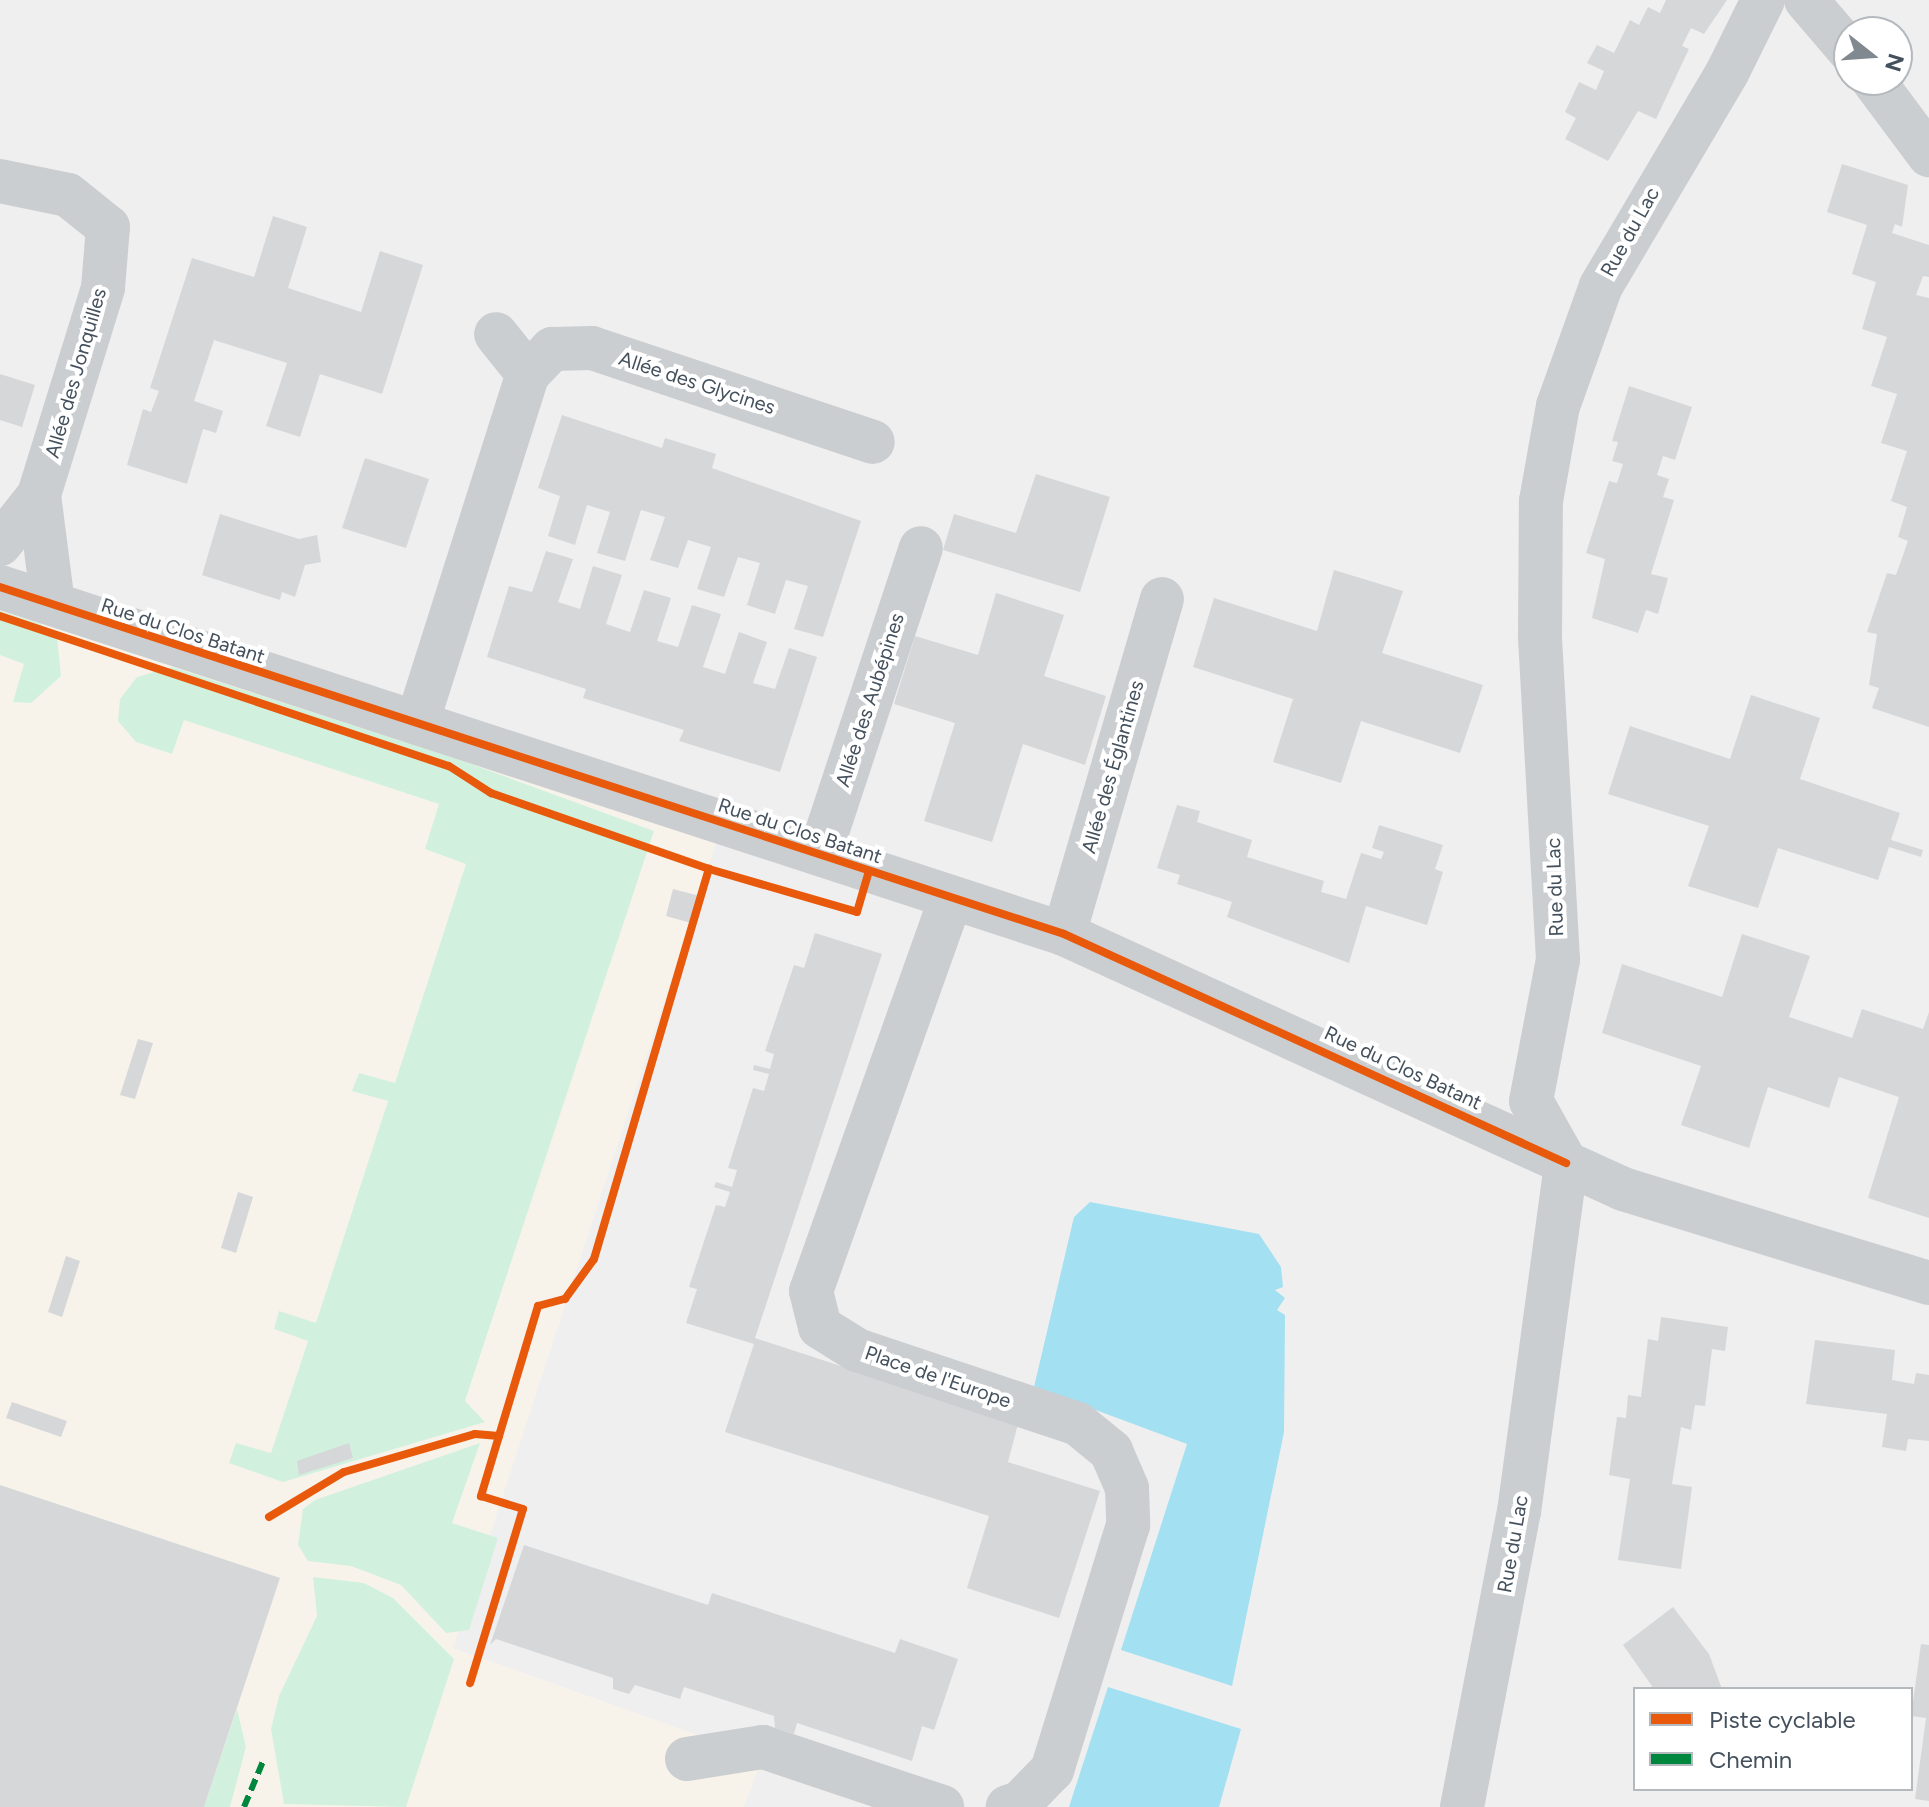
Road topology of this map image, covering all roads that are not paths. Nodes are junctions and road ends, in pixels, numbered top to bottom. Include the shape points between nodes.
1 (1763, 0) edge
2 (1806, 0) edge
3 (1833, 31) edge
4 (1885, 96) edge
5 (1929, 155) edge
6 (0, 181) edge
7 (496, 334) dead end
8 (528, 374) junction
9 (873, 442) dead end
10 (39, 495) junction
11 (0, 544) edge
12 (921, 548) dead end
13 (0, 587) edge
14 (1162, 599) dead end
15 (53, 604) junction
16 (417, 723) junction
17 (820, 853) junction
18 (951, 898) junction
19 (1064, 934) junction
20 (1566, 1163) junction
21 (1929, 1283) edge
22 (687, 1759) dead end
23 (942, 1807) edge
24 (1008, 1807) edge
25 (1462, 1807) edge

1 - 20 street, Rue du Lac via 1727,73 1601,286 1558,406 1541,501 1540,635 1558,960 1531,1101
2 - 3 street
4 - 5 street
6 - 10 street, Allée des Jonquilles via 68,195 108,227 103,288
7 - 8 street
8 - 9 street, Allée des Glycines via 552,349 592,348
8 - 16 street
10 - 11 street, Allée des Jonquilles
10 - 15 street, Allée des Jonquilles
12 - 17 street, Allée des Aubépines
13 - 15 street, Rue du Clos Batant
14 - 19 street, Allée des Églantines
15 - 16 street, Rue du Clos Batant
16 - 17 street, Rue du Clos Batant
17 - 18 street, Rue du Clos Batant
18 - 19 street, Rue du Clos Batant
18 - 24 street, Place de l'Europe via 811,1291 820,1327 857,1350 1078,1424 1111,1451 1127,1488 1128,1525 1052,1770 1020,1803
19 - 20 street, Rue du Clos Batant
20 - 21 street, Rue du Clos Batant via 1623,1189
20 - 25 street, Rue du Lac via 1519,1512
22 - 23 street via 763,1747

